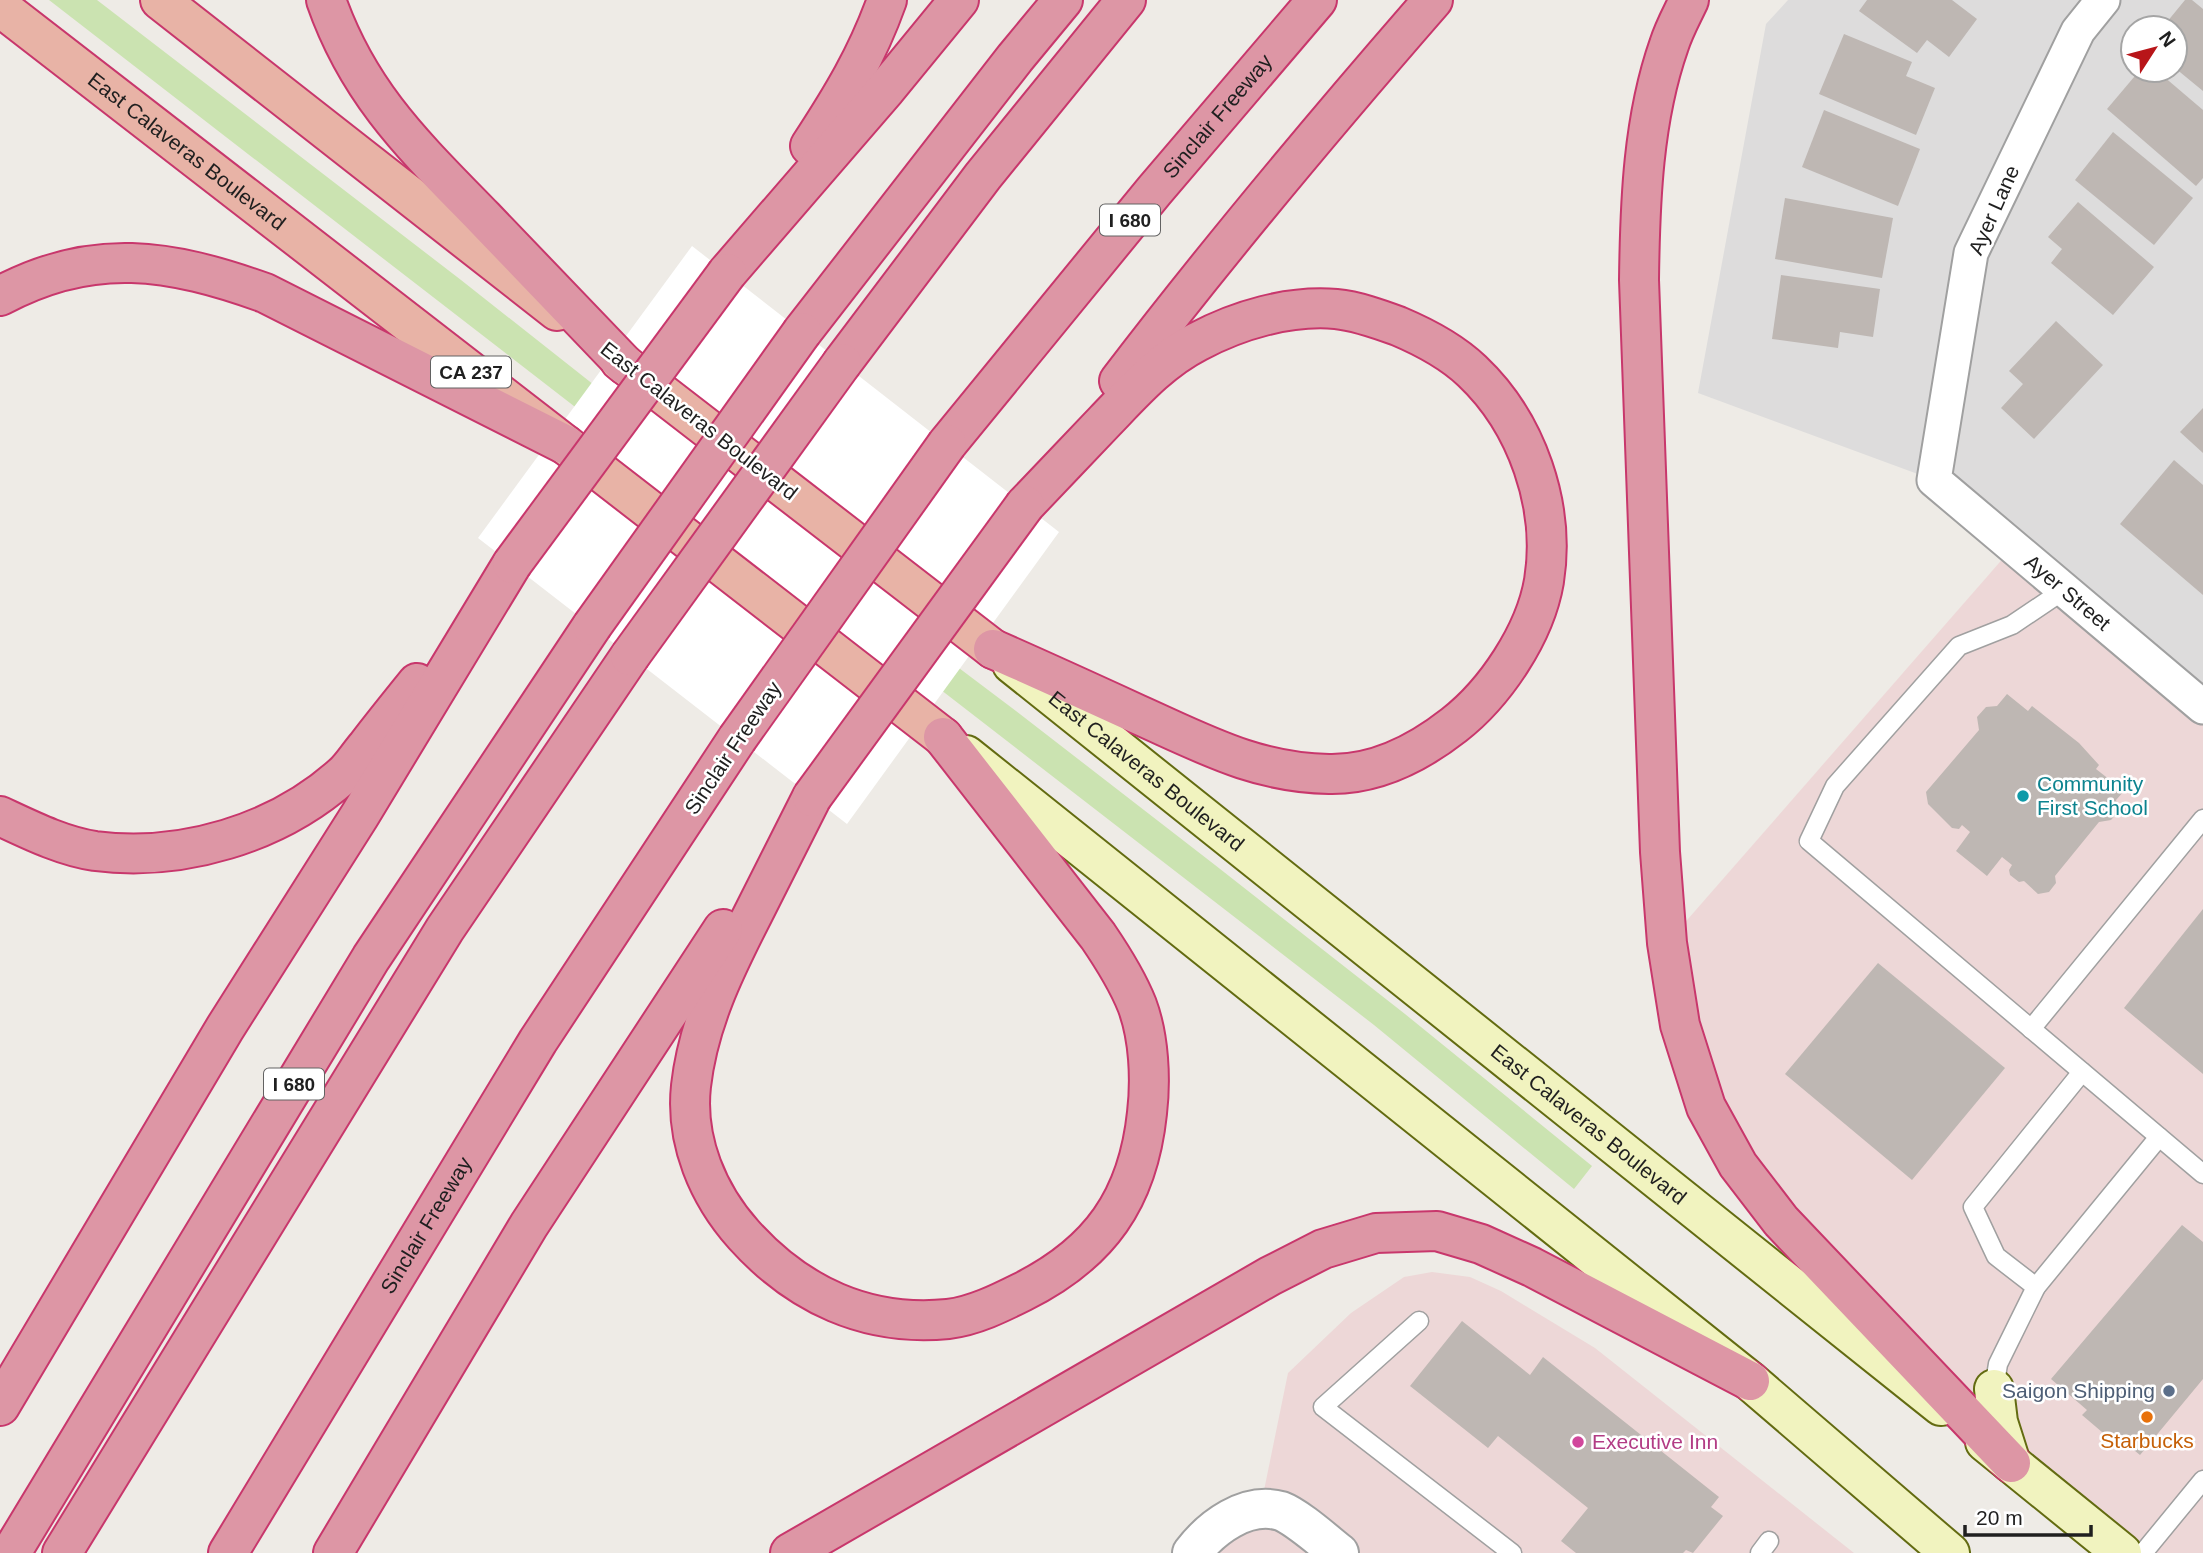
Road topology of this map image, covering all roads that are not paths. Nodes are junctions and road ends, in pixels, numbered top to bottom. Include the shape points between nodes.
1 (160, 0) edge
2 (326, 0) edge
3 (887, 0) edge
4 (959, 0) edge
5 (1063, 0) edge
6 (1126, 0) edge
7 (1317, 0) edge
8 (1433, 0) edge
9 (1689, 0) edge
10 (2103, 0) edge
11 (0, 7) edge
12 (727, 273) junction
13 (0, 296) edge
14 (625, 365) junction
15 (566, 445) junction
16 (1934, 481) joint
17 (1025, 505) junction
18 (512, 564) junction
19 (2064, 590) junction
20 (993, 649) junction
21 (2203, 706) edge
22 (943, 737) junction
23 (812, 797) junction
24 (0, 816) edge
25 (2203, 819) edge
26 (2031, 1028) junction
27 (2081, 1072) junction
28 (2159, 1137) junction
29 (2203, 1174) edge
30 (2036, 1287) junction
31 (1419, 1321) dead end
32 (1750, 1381) junction
33 (1994, 1389) joint
34 (0, 1406) edge
35 (2011, 1463) junction
36 (2203, 1480) edge
37 (1938, 1549) edge
38 (11, 1553) edge
39 (62, 1553) edge
40 (228, 1553) edge
41 (333, 1553) edge
42 (790, 1553) edge
43 (1192, 1553) edge
44 (1339, 1553) edge
45 (1512, 1553) edge
46 (2122, 1553) edge
47 (2143, 1553) edge

1 - 14 highway, East Calaveras Boulevard
2 - 14 highway via 365,85 403,135
3 - 12 highway via 849,88
4 - 12 highway
5 - 38 highway, I 680, bridge via 803,332 592,626 371,958
6 - 39 highway, I 680, bridge via 983,176 630,656 445,929
7 - 40 highway, Sinclair Freeway / I 680, bridge via 947,444 737,739 538,1041
8 - 17 highway via 1322,127 1161,326
9 - 35 highway via 1669,44 1654,98 1640,216 1639,280 1660,852 1680,1025 1706,1107 1738,1165 1781,1221
10 - 16 street, Ayer Lane via 2078,32 1971,253
11 - 15 highway, East Calaveras Boulevard / CA 237
12 - 18 highway, bridge
13 - 15 highway via 69,268 118,263 166,265 213,275 265,293
14 - 20 highway, East Calaveras Boulevard
15 - 22 highway, East Calaveras Boulevard / CA 237
16 - 19 street, Ayer Street
17 - 20 highway via 1155,369 1195,342 1277,313 1336,309 1376,318 1426,338 1471,370 1510,416 1534,468 1546,527 1544,583 1528,630 1504,674 1470,712 1430,744 1382,767 1331,774 1272,769 1218,751
17 - 23 highway, bridge
18 - 24 highway via 344,774 305,803 254,831 148,854 93,850 37,834
18 - 34 highway via 225,1028
19 - 21 street, Ayer Street
19 - 26 lane via 2012,625 1959,646 1835,786 1809,841
20 - 35 main road, East Calaveras Boulevard
22 - 23 highway via 1119,967 1138,1008 1147,1048 1149,1094 1144,1143 1106,1228 1078,1258 1039,1284 951,1319 899,1319 854,1311 808,1290 767,1261 733,1223 707,1180 692,1134 691,1088 699,1040 715,990
22 - 32 main road, East Calaveras Boulevard
23 - 41 highway via 529,1225
25 - 26 lane
26 - 27 lane
27 - 28 lane
27 - 30 lane via 1973,1207 1996,1256
28 - 29 lane
28 - 30 lane
30 - 33 lane via 1998,1364
31 - 45 lane via 1323,1407
32 - 37 main road, East Calaveras Boulevard
32 - 42 highway via 1481,1244 1437,1231 1376,1233 1323,1249 1270,1276
33 - 35 main road
35 - 46 main road, East Calaveras Boulevard
36 - 47 lane
43 - 44 street via 1207,1534 1233,1516 1281,1511

